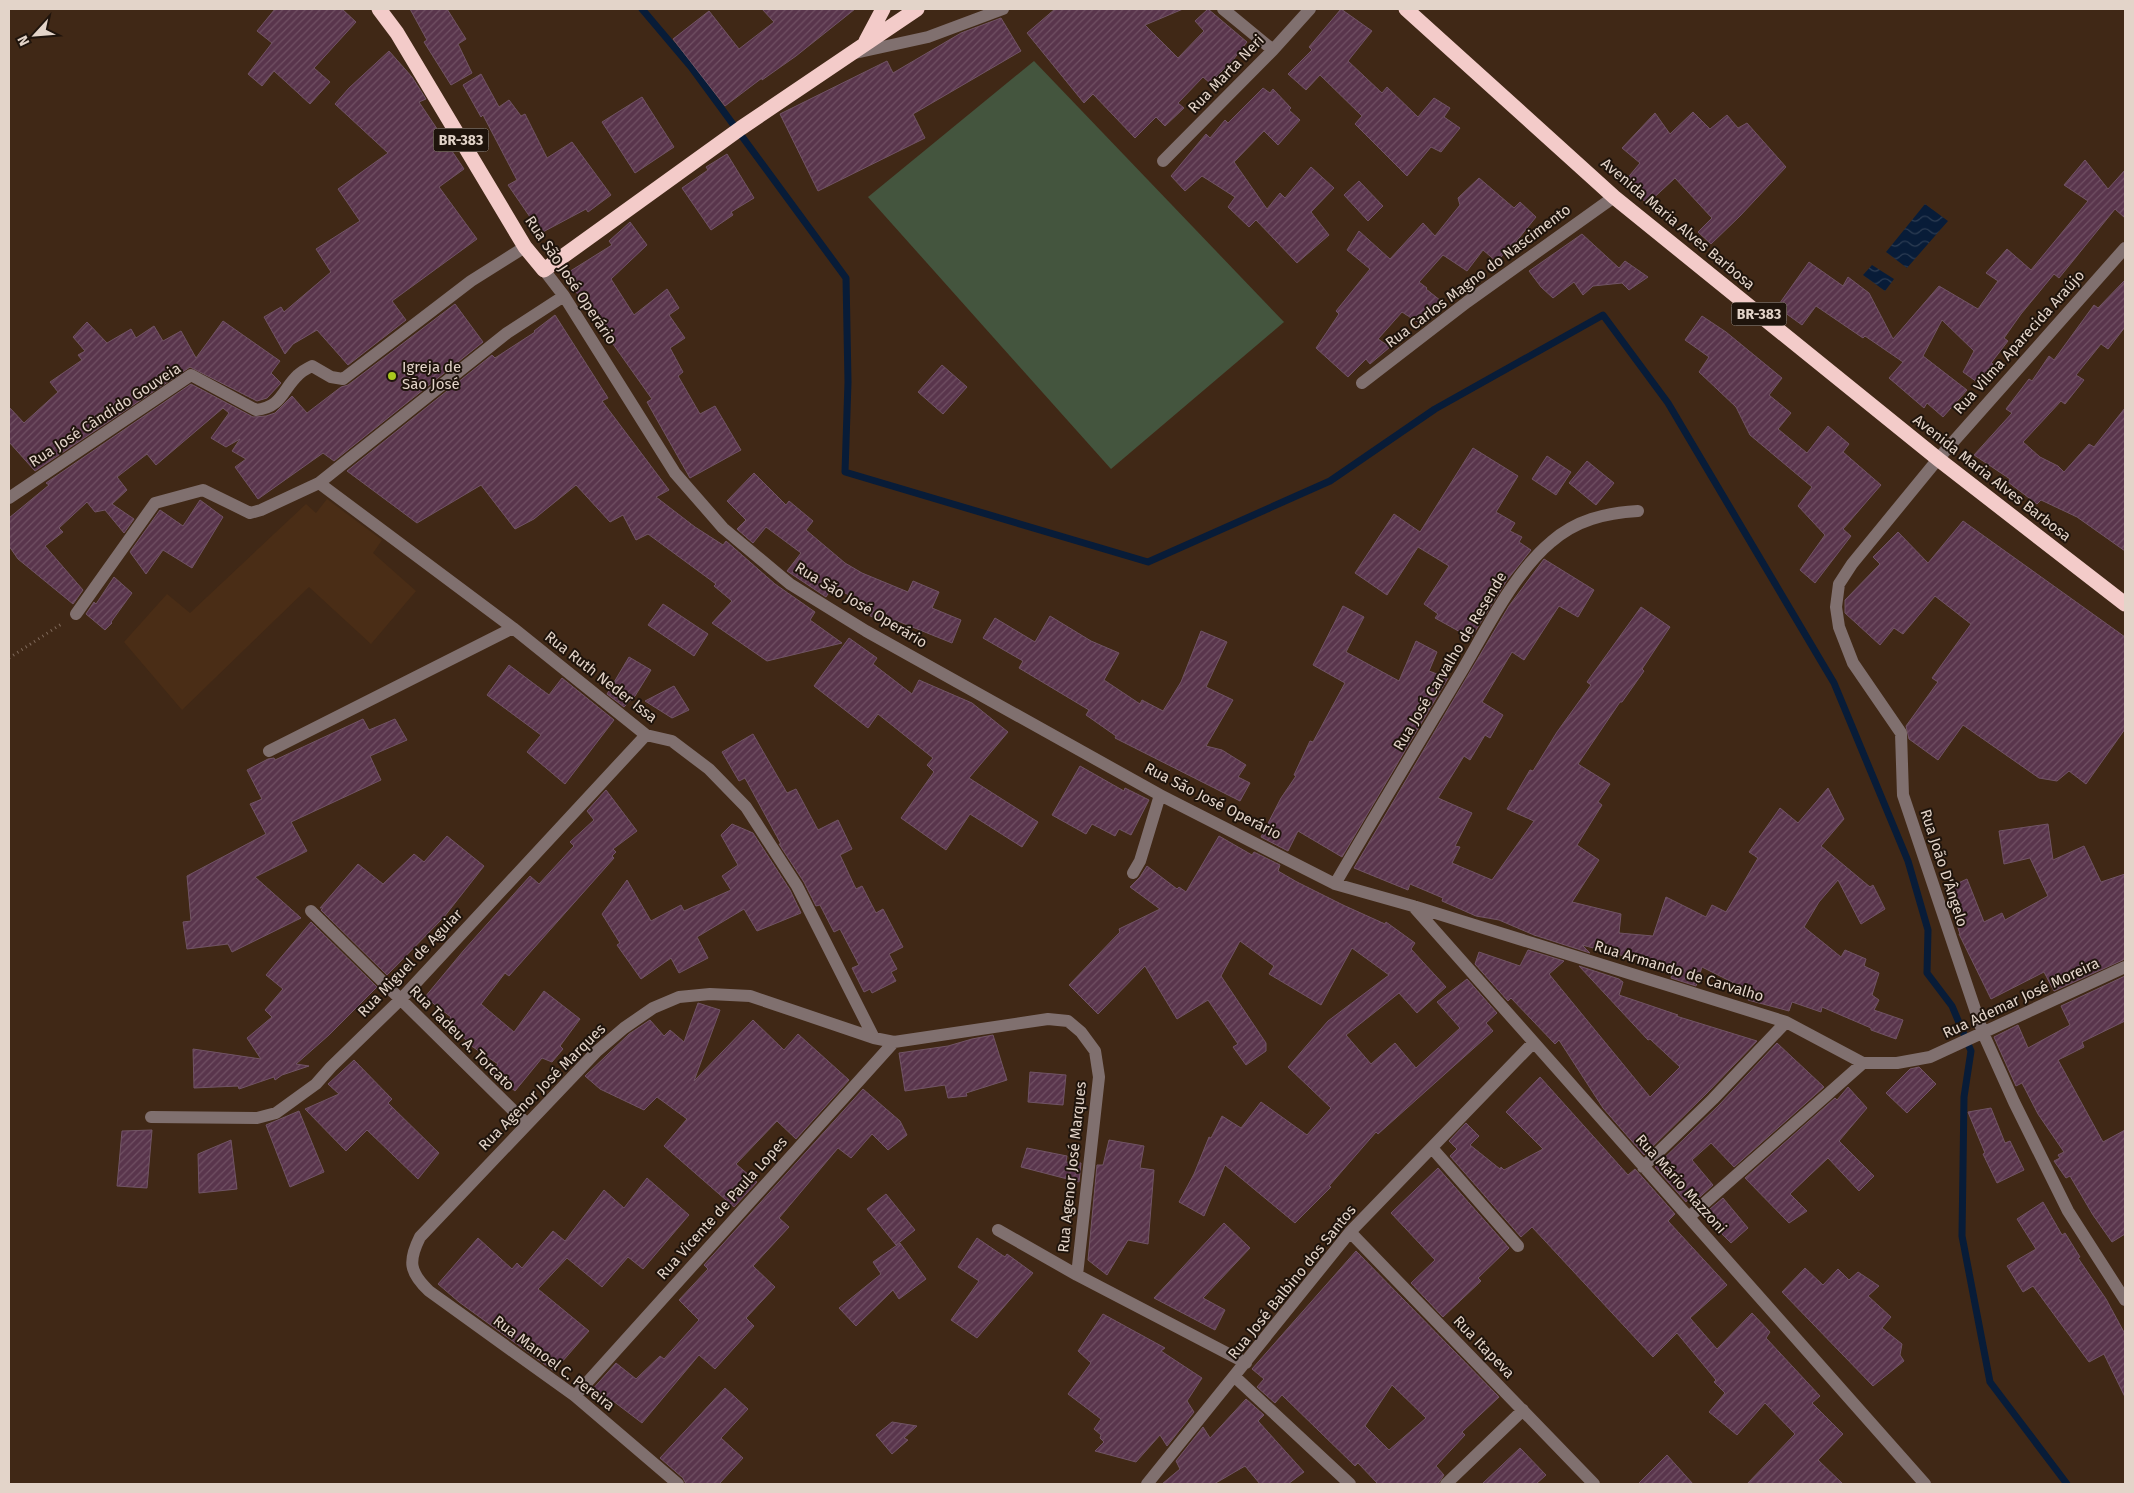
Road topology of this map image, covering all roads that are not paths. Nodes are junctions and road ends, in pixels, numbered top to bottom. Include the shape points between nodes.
1 (379, 9) edge
2 (883, 9) edge
3 (917, 9) edge
4 (1003, 9) edge
5 (1223, 9) edge
6 (1310, 9) edge
7 (1406, 9) edge
8 (865, 43) junction
9 (1273, 50) junction
10 (847, 54) junction
11 (1164, 161) dead end
12 (1614, 197) junction
13 (526, 247) junction
14 (2125, 248) edge
15 (544, 270) junction
16 (564, 296) junction
17 (1362, 383) dead end
18 (1938, 459) junction
19 (319, 483) junction
20 (9, 498) edge
21 (1638, 511) dead end
22 (2125, 604) edge
23 (76, 614) road end
24 (513, 628) junction
25 (646, 736) junction
26 (270, 752) dead end
27 (1160, 795) junction
28 (1133, 873) dead end
29 (1335, 884) junction
30 (1413, 906) junction
31 (311, 911) dead end
32 (2125, 968) edge
33 (400, 999) junction
34 (1786, 1022) junction
35 (1979, 1035) junction
36 (874, 1038) junction
37 (894, 1042) junction
38 (1532, 1043) junction
39 (1930, 1057) joint
40 (1863, 1063) junction
41 (151, 1117) dead end
42 (527, 1124) junction
43 (1432, 1148) junction
44 (1644, 1167) junction
45 (1689, 1217) junction
46 (998, 1230) dead end
47 (1350, 1232) junction
48 (1518, 1246) dead end
49 (412, 1269) joint
50 (1077, 1274) junction
51 (2125, 1300) edge
52 (1246, 1363) junction
53 (1234, 1377) junction
54 (575, 1396) junction
55 (1523, 1410) junction
56 (678, 1484) edge
57 (1147, 1484) edge
58 (1350, 1484) edge
59 (1446, 1484) edge
60 (1594, 1484) edge
61 (1925, 1484) edge

1 - 13 highway, Rua São José Operário / BR-383 via 397,33
2 - 8 highway
3 - 8 highway
4 - 10 street via 928,37
5 - 9 street
6 - 9 street, Rua Marta Neri
7 - 12 highway, Avenida Maria Alves Barbosa / BR-383
8 - 10 highway
9 - 11 street, Rua Marta Neri
10 - 15 highway
12 - 17 street, Rua Carlos Magno do Nascimento via 1490,284
12 - 18 highway, Avenida Maria Alves Barbosa / BR-383
13 - 15 highway, Rua São José Operário / BR-383
13 - 20 street, Rua José Cândido Gouveia via 471,281 343,379 331,377 312,366 299,374 276,404 256,410 191,375
14 - 18 street, Rua Vilma Aparecida Araújo
15 - 16 street, Rua São José Operário
16 - 19 street via 507,333
16 - 27 street, Rua São José Operário via 675,473 723,528 783,578 866,631
18 - 22 highway, Avenida Maria Alves Barbosa / BR-383
18 - 35 street, Rua João D'Ângelo via 1843,576 1836,607 1839,627 1853,663 1901,733 1903,795
19 - 23 street via 250,513 203,490 155,503
19 - 24 street, Rua Ruth Neder Issa
21 - 29 street, Rua José Carvalho de Resende via 1618,512 1580,522 1552,540 1528,565
24 - 25 street, Rua Ruth Neder Issa
24 - 26 street
25 - 33 street, Rua Miguel de Aguiar
25 - 36 street, Rua Ruth Neder Issa via 672,741 709,769 746,807 797,886
27 - 28 street via 1140,861
27 - 29 street, Rua São José Operário
29 - 30 street, Rua São José Operário
30 - 34 street, Rua Armando de Carvalho
30 - 38 street, Rua Mário Mazzoni
31 - 33 street, Rua Tadeu A. Torcato
32 - 35 street, Rua Ademar José Moreira
33 - 41 street, Rua Miguel de Aguiar via 316,1084 276,1113 257,1118
33 - 42 street, Rua Tadeu A. Torcato
34 - 40 street, Rua Armando de Carvalho
34 - 44 street
35 - 39 street, Rua Ademar José Moreira
35 - 51 street, Rua João D'Ângelo via 2068,1212
36 - 37 street, Rua Agenor José Marques
36 - 42 street, Rua Agenor José Marques via 750,996 710,994 679,997 653,1008 624,1028 596,1052
37 - 50 street, Rua Agenor José Marques via 1048,1019 1068,1021 1082,1032 1095,1051 1099,1077
37 - 54 street, Rua Vicente de Paula Lopes
38 - 43 street, Rua José Balbino dos Santos
38 - 44 street, Rua Mário Mazzoni
39 - 40 street, Rua Armando de Carvalho via 1897,1063
40 - 45 street
42 - 49 street, Rua Agenor José Marques via 420,1237 413,1251
43 - 47 street, Rua José Balbino dos Santos
43 - 48 street
44 - 45 street, Rua Mário Mazzoni
45 - 61 street, Rua Mário Mazzoni
46 - 50 street
47 - 52 street, Rua José Balbino dos Santos
47 - 55 street, Rua Itapeva
49 - 54 street, Rua Manoel C. Pereira via 428,1291
50 - 52 street
52 - 53 street, Rua José Balbino dos Santos
53 - 57 street, Rua José Balbino dos Santos
53 - 58 street
54 - 56 street, Rua Manoel C. Pereira
55 - 59 street
55 - 60 street, Rua Itapeva

